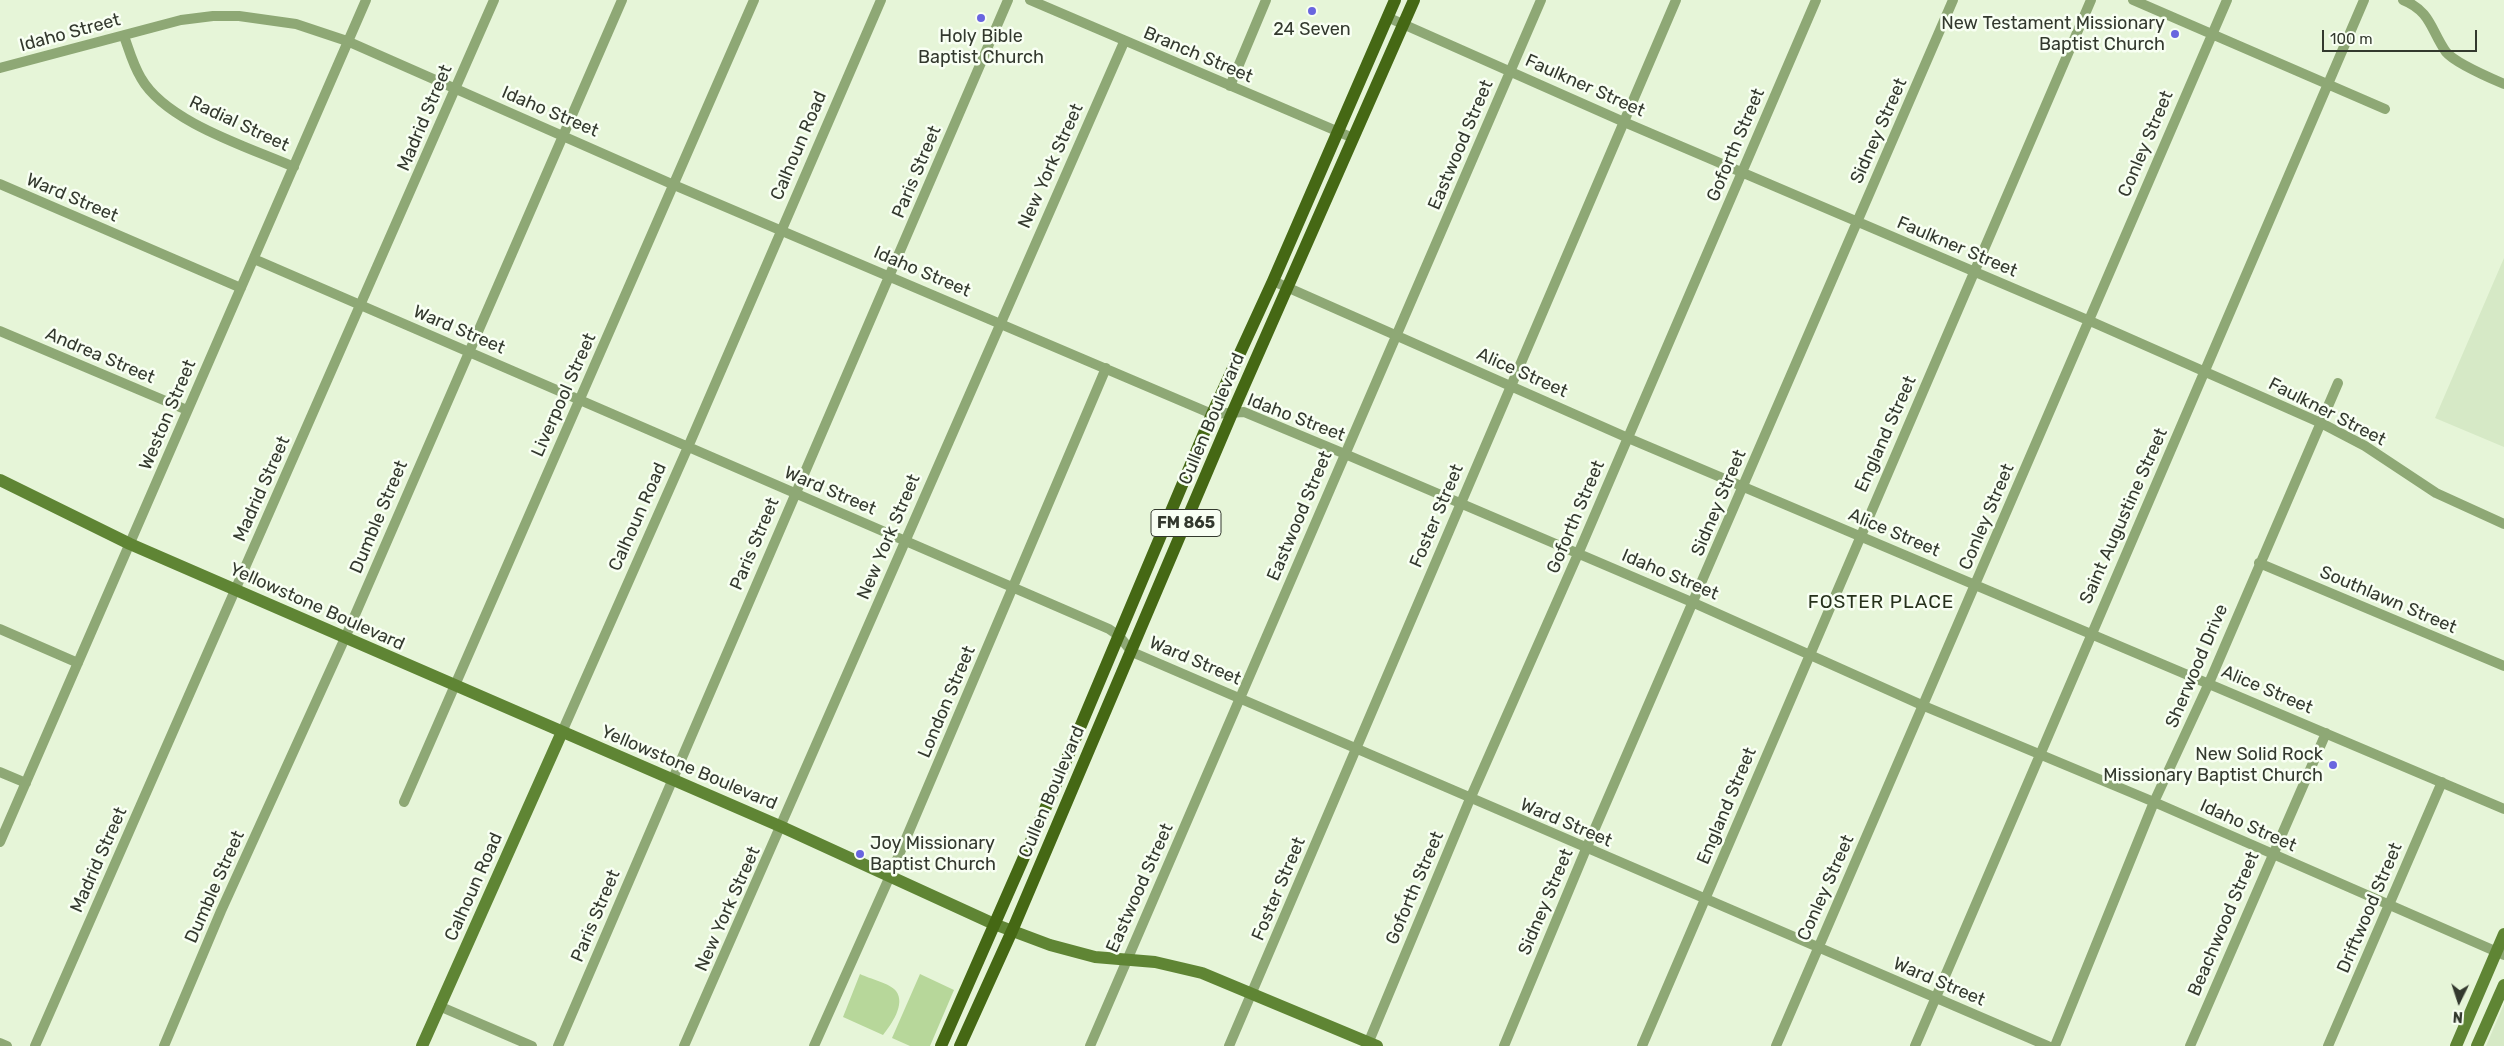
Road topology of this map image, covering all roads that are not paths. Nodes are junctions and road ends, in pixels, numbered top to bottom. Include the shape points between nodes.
1 (366, 0) edge
2 (494, 0) edge
3 (622, 0) edge
4 (754, 0) edge
5 (881, 0) edge
6 (1008, 0) edge
7 (1030, 0) edge
8 (1266, 0) edge
9 (1395, 0) edge
10 (1414, 0) edge
11 (1541, 0) edge
12 (1676, 0) edge
13 (1816, 0) edge
14 (1953, 0) edge
15 (2090, 0) edge
16 (2133, 0) edge
17 (2227, 0) edge
18 (2364, 0) edge
19 (2403, 0) edge
20 (1388, 17) junction
21 (1404, 24) junction
22 (2212, 34) junction
23 (124, 36) junction
24 (347, 41) junction
25 (1124, 42) junction
26 (0, 68) edge
27 (1511, 70) junction
28 (2328, 84) junction
29 (2504, 84) edge
30 (1230, 86) junction
31 (455, 89) junction
32 (2385, 109) dead end
33 (1624, 122) junction
34 (1338, 132) junction
35 (564, 135) junction
36 (1354, 138) junction
37 (294, 167) junction
38 (1742, 172) junction
39 (0, 184) edge
40 (674, 185) junction
41 (1856, 221) junction
42 (782, 230) junction
43 (254, 259) junction
44 (1974, 272) junction
45 (890, 276) junction
46 (1274, 281) junction
47 (241, 288) junction
48 (1289, 288) junction
49 (361, 305) junction
50 (2090, 321) junction
51 (999, 322) junction
52 (0, 331) edge
53 (1397, 336) junction
54 (468, 352) junction
55 (1106, 368) junction
56 (2205, 371) junction
57 (2338, 383) dead end
58 (1512, 386) junction
59 (580, 400) junction
60 (187, 410) junction
61 (1233, 411) junction
62 (1212, 414) junction
63 (2321, 423) junction
64 (1628, 438) junction
65 (688, 447) junction
66 (1344, 454) junction
67 (0, 480) edge
68 (1743, 486) junction
69 (795, 493) junction
70 (1459, 503) junction
71 (1166, 523) junction
72 (2504, 524) edge
73 (1183, 530) junction
74 (1859, 536) junction
75 (905, 541) junction
76 (130, 544) junction
77 (1578, 554) junction
78 (2259, 564) junction
79 (1975, 584) junction
80 (1013, 588) junction
81 (235, 589) junction
82 (1694, 603) junction
83 (0, 629) edge
84 (2090, 634) junction
85 (1119, 636) junction
86 (344, 638) junction
87 (1132, 652) junction
88 (1809, 655) junction
89 (78, 663) junction
90 (2504, 666) edge
91 (2209, 683) junction
92 (455, 685) junction
93 (1240, 699) junction
94 (1924, 706) junction
95 (562, 732) junction
96 (2326, 733) junction
97 (1356, 748) junction
98 (2040, 754) junction
99 (0, 772) edge
100 (1060, 775) junction
101 (672, 780) junction
102 (1074, 782) junction
103 (2442, 782) junction
104 (26, 783) junction
105 (1470, 799) junction
106 (404, 802) dead end
107 (2154, 802) junction
108 (2504, 809) edge
109 (782, 827) junction
110 (0, 842) edge
111 (1586, 849) junction
112 (2272, 854) junction
113 (890, 876) junction
114 (1706, 897) junction
115 (2389, 904) junction
116 (994, 924) junction
117 (1012, 931) junction
118 (2504, 934) edge
119 (1818, 947) junction
120 (2500, 953) edge
121 (1126, 961) junction
122 (2504, 985) edge
123 (1252, 993) junction
124 (1935, 998) junction
125 (439, 1006) junction
126 (0, 1043) edge
127 (1371, 1045) edge
128 (7, 1046) edge
129 (35, 1046) edge
130 (164, 1046) edge
131 (422, 1046) edge
132 (532, 1046) edge
133 (558, 1046) edge
134 (684, 1046) edge
135 (814, 1046) edge
136 (941, 1046) edge
137 (960, 1046) edge
138 (1090, 1046) edge
139 (1229, 1046) edge
140 (1504, 1046) edge
141 (1642, 1046) edge
142 (1776, 1046) edge
143 (1915, 1046) edge
144 (2048, 1046) edge
145 (2055, 1046) edge
146 (2190, 1046) edge
147 (2328, 1046) edge
148 (2456, 1046) edge
149 (2478, 1046) edge

1 - 24 street, Weston Street
2 - 31 street, Madrid Street
3 - 35 street, Dumble Street
4 - 40 street, Liverpool Street
5 - 42 street, Calhoun Road
6 - 45 street, Paris Street
7 - 25 street, Branch Street
8 - 30 street
9 - 20 main road, Cullen Boulevard / FM 865
10 - 21 main road, Cullen Boulevard / FM 865
11 - 27 street, Eastwood Street
12 - 33 street, Foster Street
13 - 38 street, Goforth Street
14 - 41 street, Sidney Street
15 - 44 street, England Street
16 - 22 street
17 - 22 street, Conley Street
18 - 28 street, Saint Augustine Street
19 - 29 street via 2429,19 2447,53
20 - 21 street, Faulkner Street
20 - 34 main road, Cullen Boulevard / FM 865
21 - 27 street, Faulkner Street
21 - 36 main road, Cullen Boulevard / FM 865
22 - 28 street
22 - 50 street, Conley Street
23 - 24 street, Idaho Street via 181,20 239,16 296,24
23 - 26 street, Idaho Street
23 - 37 street, Radial Street via 141,79 168,108 185,120
24 - 31 street, Idaho Street
24 - 37 street, Weston Street
25 - 30 street, Branch Street
25 - 51 street, New York Street
27 - 33 street, Faulkner Street
27 - 53 street, Eastwood Street
28 - 32 street
28 - 56 street, Saint Augustine Street
30 - 34 street, Branch Street
31 - 35 street, Idaho Street
31 - 49 street, Madrid Street
33 - 38 street, Faulkner Street
33 - 58 street, Foster Street
34 - 36 street, Branch Street
34 - 46 main road, Cullen Boulevard / FM 865
35 - 40 street, Idaho Street
35 - 54 street, Dumble Street
36 - 48 main road, Cullen Boulevard / FM 865
37 - 43 street, Weston Street
38 - 41 street, Faulkner Street
38 - 64 street, Goforth Street
39 - 47 street, Ward Street
40 - 42 street, Idaho Street
40 - 59 street, Liverpool Street
41 - 44 street, Faulkner Street
41 - 68 street, Sidney Street
42 - 45 street, Idaho Street
42 - 65 street, Calhoun Road
43 - 47 street, Weston Street
43 - 49 street, Ward Street
44 - 50 street, Faulkner Street
44 - 74 street, England Street
45 - 51 street, Idaho Street
45 - 69 street, Paris Street
46 - 48 street, Alice Street
46 - 62 main road, Cullen Boulevard / FM 865
47 - 60 street, Weston Street
48 - 53 street, Alice Street
48 - 61 main road, Cullen Boulevard / FM 865
49 - 54 street, Ward Street
49 - 81 street, Madrid Street
50 - 56 street, Faulkner Street
50 - 79 street, Conley Street
51 - 55 street, Idaho Street
51 - 75 street, New York Street
52 - 60 street, Andrea Street
53 - 58 street, Alice Street
53 - 66 street, Eastwood Street
54 - 59 street, Ward Street
54 - 86 street, Dumble Street
55 - 62 street, Idaho Street
55 - 80 street, London Street
56 - 63 street, Faulkner Street
56 - 84 street, Saint Augustine Street
57 - 63 street, Sherwood Drive
58 - 64 street, Alice Street
58 - 70 street, Foster Street
59 - 65 street, Ward Street
59 - 92 street, Liverpool Street
60 - 76 street, Weston Street
61 - 62 street, Idaho Street
61 - 66 street, Idaho Street via 1244,412
61 - 73 main road, Cullen Boulevard / FM 865
62 - 71 main road, Cullen Boulevard / FM 865
63 - 72 street, Faulkner Street via 2365,446 2436,493
63 - 78 street, Sherwood Drive
64 - 68 street, Alice Street
64 - 77 street, Goforth Street
65 - 69 street, Ward Street
65 - 95 street, Calhoun Road
66 - 70 street, Idaho Street
66 - 93 street, Eastwood Street
67 - 76 street, Yellowstone Boulevard
68 - 74 street, Alice Street
68 - 82 street, Sidney Street
69 - 75 street, Ward Street
69 - 101 street, Paris Street
70 - 77 street, Idaho Street
70 - 97 street, Foster Street
71 - 73 main road
71 - 85 main road, Cullen Boulevard / FM 865
73 - 87 main road, Cullen Boulevard / FM 865
74 - 79 street, Alice Street
74 - 88 street, England Street
75 - 80 street, Ward Street
75 - 109 street, New York Street
76 - 81 street, Yellowstone Boulevard
76 - 89 street, Weston Street
77 - 82 street, Idaho Street
77 - 105 street, Goforth Street
78 - 90 street, Southlawn Street
78 - 91 street, Sherwood Drive
79 - 84 street, Alice Street
79 - 94 street, Conley Street
80 - 85 street, Ward Street
80 - 113 street, London Street
81 - 86 street, Yellowstone Boulevard
81 - 129 street, Madrid Street
82 - 88 street, Idaho Street
82 - 111 street, Sidney Street
83 - 89 street
84 - 91 street, Alice Street
84 - 98 street, Saint Augustine Street
85 - 87 street, Ward Street
85 - 100 main road, Cullen Boulevard / FM 865
86 - 92 street, Yellowstone Boulevard
86 - 130 street, Dumble Street
87 - 93 street, Ward Street
87 - 102 main road, Cullen Boulevard / FM 865
88 - 94 street, Idaho Street
88 - 114 street, England Street
89 - 104 street, Weston Street
91 - 96 street, Alice Street
91 - 107 street, Sherwood Drive
92 - 95 street, Yellowstone Boulevard
92 - 106 street, Liverpool Street
93 - 97 street, Ward Street
93 - 121 street, Eastwood Street
94 - 98 street, Idaho Street
94 - 119 street, Conley Street
95 - 101 street, Yellowstone Boulevard
95 - 125 street, Calhoun Road
96 - 103 street, Alice Street
96 - 112 street, Beachwood Street
97 - 105 street, Ward Street
97 - 123 street, Foster Street
98 - 107 street, Idaho Street
98 - 124 street, Saint Augustine Street
99 - 104 street
100 - 102 main road
100 - 116 main road, Cullen Boulevard / FM 865
101 - 109 street, Yellowstone Boulevard
101 - 133 street, Paris Street
102 - 117 main road, Cullen Boulevard / FM 865
103 - 108 street, Alice Street
103 - 115 street, Driftwood Street
104 - 110 street, Weston Street
105 - 111 street, Ward Street
105 - 127 street, Goforth Street
107 - 112 street, Idaho Street
107 - 145 street, Sherwood Drive
109 - 113 street, Yellowstone Boulevard
109 - 134 street, New York Street
111 - 114 street, Ward Street
111 - 140 street, Sidney Street
112 - 115 street, Idaho Street
112 - 146 street, Beachwood Street
113 - 116 street, Yellowstone Boulevard
113 - 135 street, London Street
114 - 119 street, Ward Street
114 - 141 street, England Street
115 - 120 street, Idaho Street
115 - 147 street, Driftwood Street
116 - 117 street, Yellowstone Boulevard
116 - 136 main road, Cullen Boulevard / FM 865
117 - 121 street, Yellowstone Boulevard via 1072,951
117 - 137 main road, Cullen Boulevard / FM 865
118 - 120 street
119 - 124 street, Ward Street
119 - 142 street, Conley Street
120 - 148 street
121 - 123 street, Yellowstone Boulevard via 1156,962 1184,968
121 - 138 street, Eastwood Street
122 - 149 street
123 - 127 street, Yellowstone Boulevard
123 - 139 street, Foster Street
124 - 143 street, Saint Augustine Street
124 - 144 street, Ward Street
125 - 131 street, Calhoun Road
125 - 132 street
126 - 128 street

